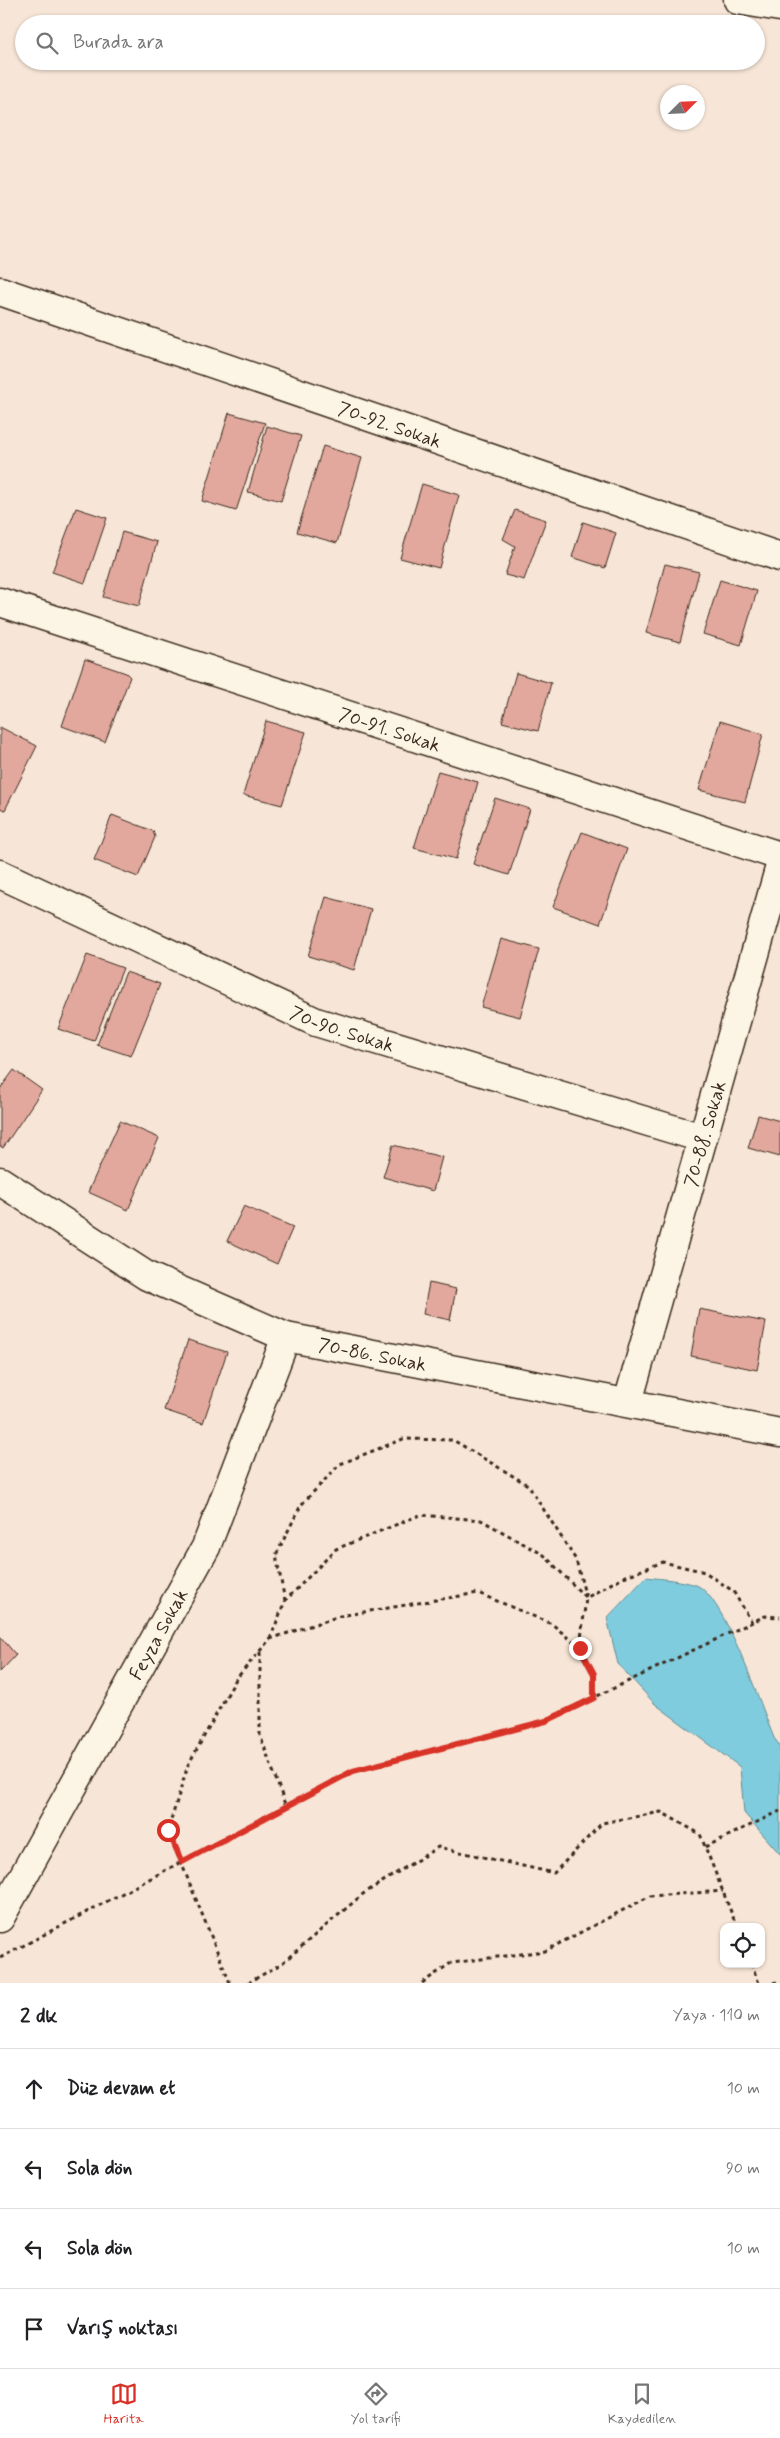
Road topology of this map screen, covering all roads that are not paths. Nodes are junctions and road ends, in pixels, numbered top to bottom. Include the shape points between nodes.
1 (738, 0) edge
2 (780, 7) edge
3 (0, 291) edge
4 (780, 557) edge
5 (0, 602) edge
6 (780, 856) edge
7 (780, 866) edge
8 (0, 874) edge
9 (702, 1138) junction
10 (0, 1181) edge
11 (286, 1337) junction
12 (628, 1402) junction
13 (780, 1433) edge
14 (0, 1918) edge

1 - 2 street
3 - 4 street, 70-92. Sokak
5 - 6 street, 70-91. Sokak
7 - 9 street, 70-88. Sokak
8 - 9 street, 70-90. Sokak via 316,1022
9 - 12 street, 70-88. Sokak
10 - 11 street, 70-86. Sokak via 148,1276
11 - 12 street, 70-86. Sokak
11 - 14 street, Feyza Sokak via 206,1547
12 - 13 street, 70-86. Sokak

